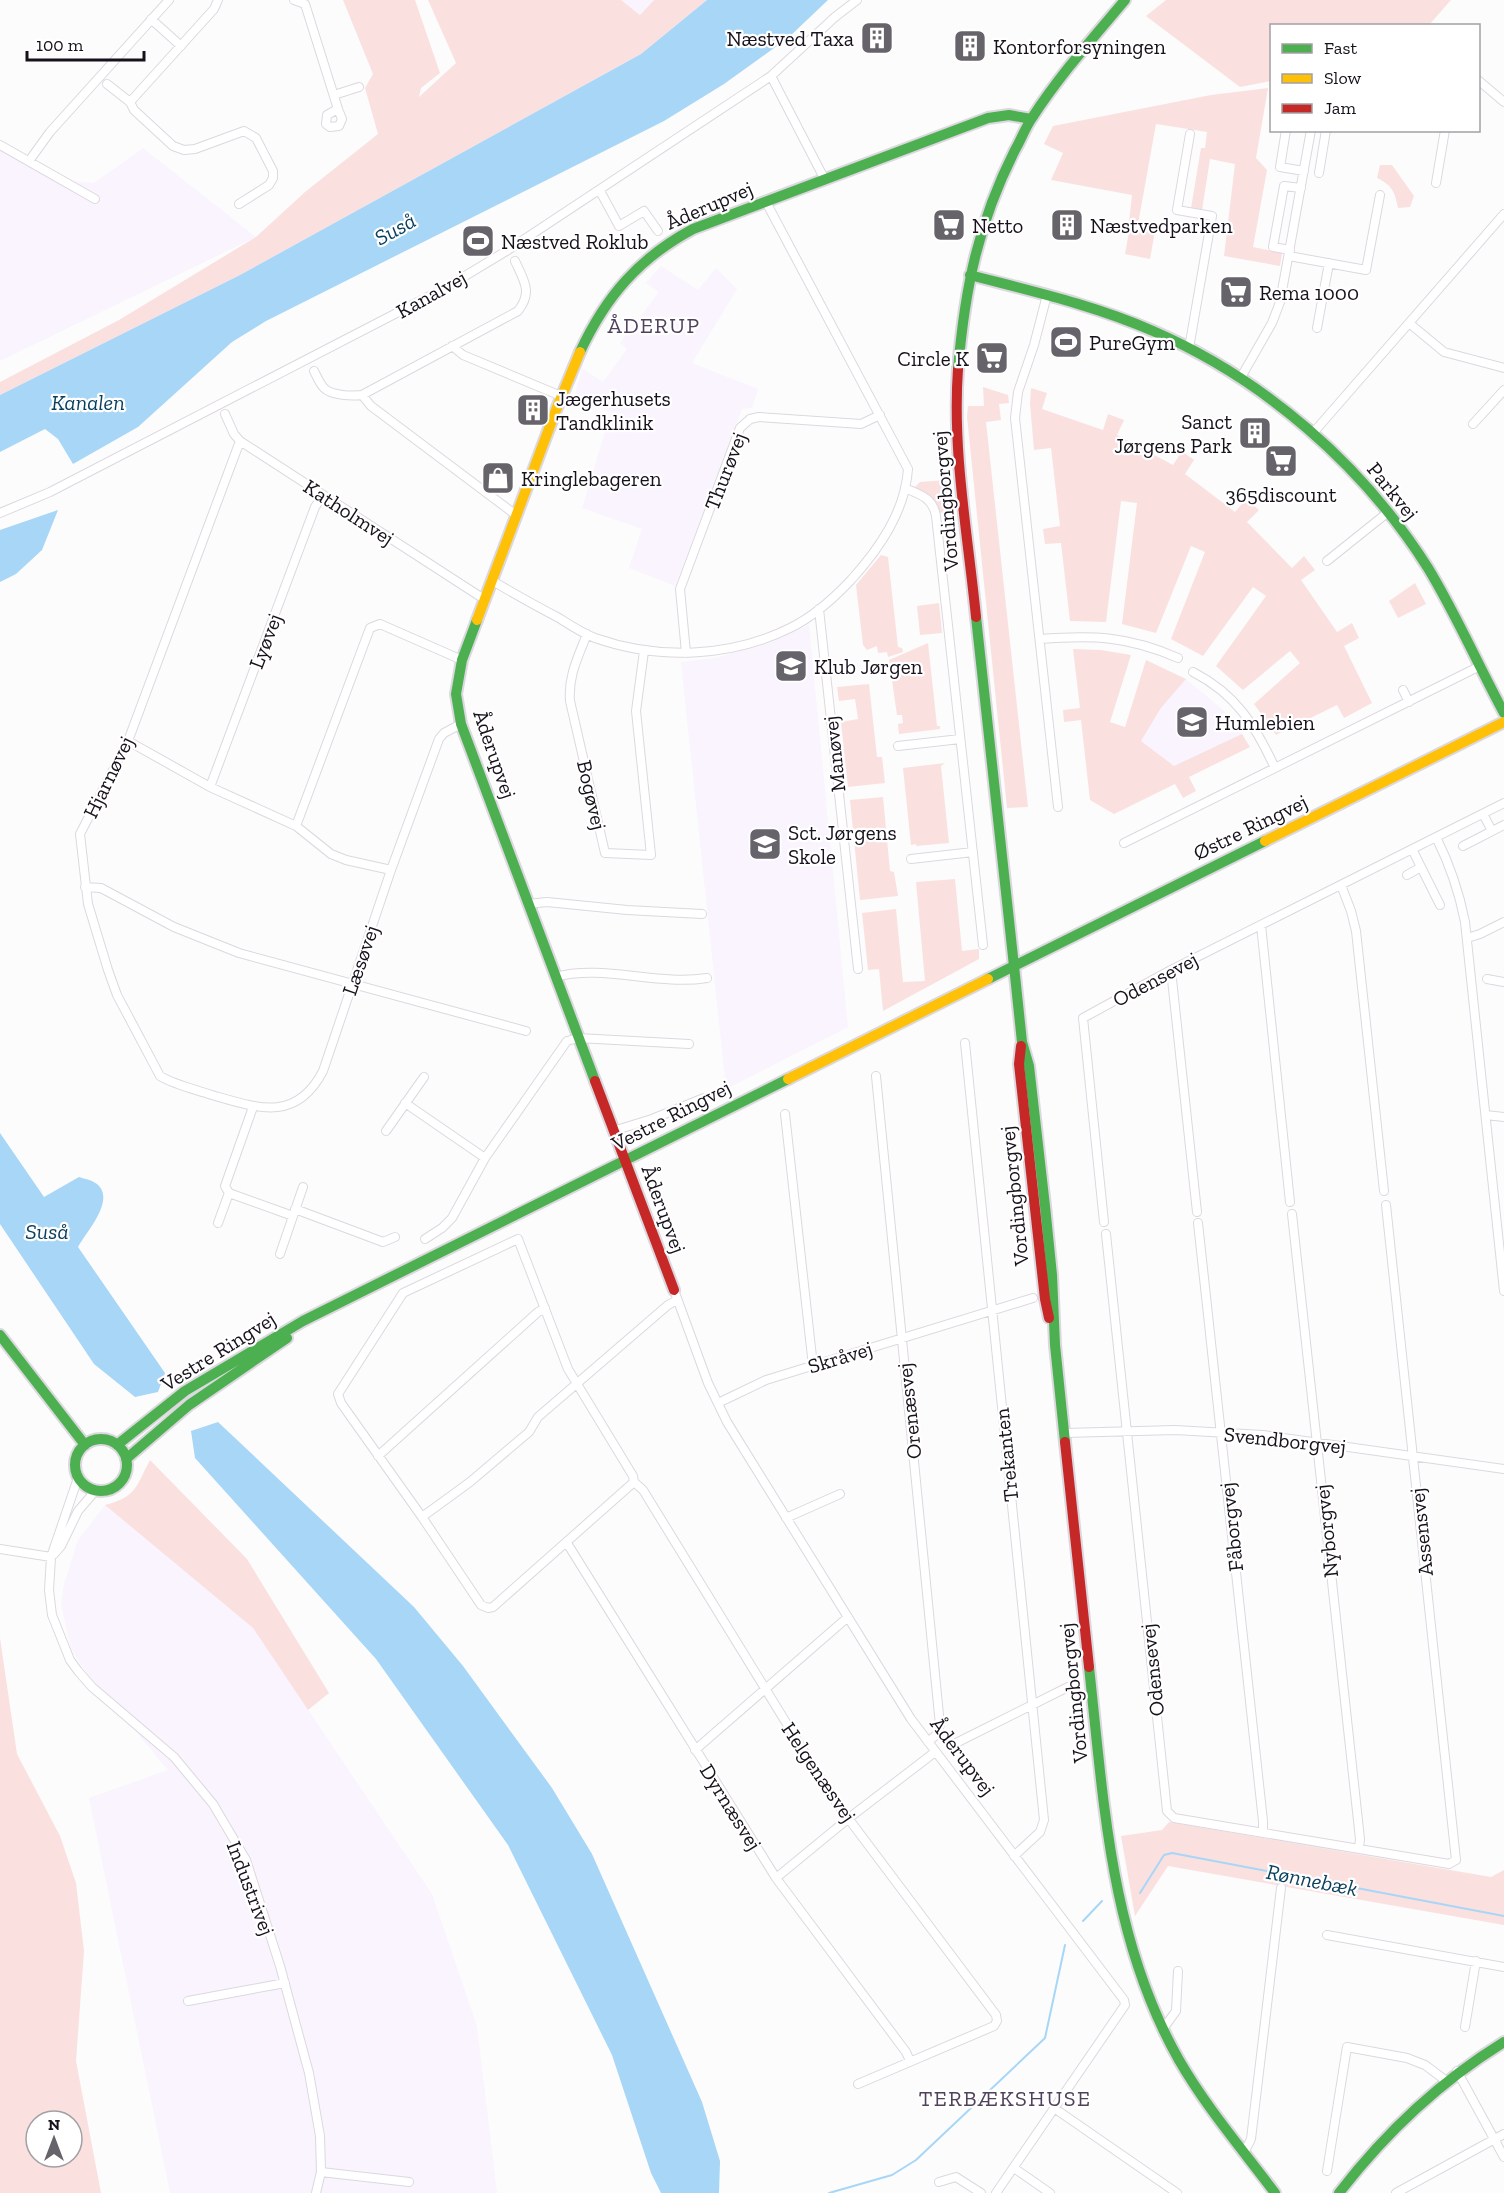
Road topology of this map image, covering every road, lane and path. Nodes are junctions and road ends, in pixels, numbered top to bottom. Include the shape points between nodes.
1 (169, 0) edge
2 (218, 0) edge
3 (294, 0) edge
4 (857, 0) edge
5 (1125, 0) edge
6 (151, 19) junction
7 (181, 46) junction
8 (771, 76) junction
9 (1480, 81) edge
10 (107, 84) dead end
11 (359, 87) dead end
12 (334, 95) junction
13 (130, 102) junction
14 (1504, 102) edge
15 (338, 109) dead end
16 (1031, 119) junction
17 (1286, 132) edge
18 (1311, 132) edge
19 (1326, 132) edge
20 (1445, 132) edge
21 (1190, 134) dead end
22 (0, 145) edge
23 (28, 161) junction
24 (1304, 171) junction
25 (1319, 173) dead end
26 (825, 180) junction
27 (1436, 183) dead end
28 (1301, 188) junction
29 (600, 191) junction
30 (1380, 195) dead end
31 (95, 199) dead end
32 (766, 202) junction
33 (238, 204) dead end
34 (1504, 214) edge
35 (658, 231) dead end
36 (1290, 253) junction
37 (515, 261) dead end
38 (1329, 263) junction
39 (970, 275) junction
40 (1047, 295) junction
41 (1410, 323) junction
42 (1317, 328) dead end
43 (452, 346) junction
44 (1189, 348) junction
45 (1504, 368) edge
46 (314, 372) dead end
47 (1240, 379) junction
48 (1504, 390) edge
49 (362, 395) junction
50 (561, 396) junction
51 (225, 414) dead end
52 (880, 415) junction
53 (1473, 424) dead end
54 (1313, 433) junction
55 (240, 441) junction
56 (907, 489) junction
57 (323, 495) junction
58 (0, 513) edge
59 (1387, 513) junction
60 (516, 515) junction
61 (1327, 561) dead end
62 (491, 580) junction
63 (484, 599) junction
64 (819, 609) junction
65 (587, 634) junction
66 (1040, 639) junction
67 (644, 651) junction
68 (686, 653) junction
69 (1178, 658) dead end
70 (462, 660) junction
71 (1478, 667) junction
72 (1193, 672) dead end
73 (1403, 690) dead end
74 (1409, 702) junction
75 (1504, 713) edge
76 (1504, 722) edge
77 (461, 724) junction
78 (960, 739) junction
79 (128, 741) junction
80 (898, 746) dead end
81 (1275, 768) junction
82 (210, 787) junction
83 (1504, 803) edge
84 (1058, 807) dead end
85 (1483, 814) junction
86 (1504, 825) edge
87 (296, 826) junction
88 (1492, 831) junction
89 (1436, 837) junction
90 (1124, 843) dead end
91 (1462, 846) dead end
92 (1412, 849) junction
93 (973, 852) junction
94 (911, 859) dead end
95 (1421, 867) junction
96 (391, 870) junction
97 (1407, 874) dead end
98 (1341, 885) junction
99 (85, 887) junction
100 (528, 904) junction
101 (1440, 905) dead end
102 (702, 914) dead end
103 (1504, 922) edge
104 (1261, 924) junction
105 (1467, 938) junction
106 (983, 945) dead end
107 (1014, 966) junction
108 (858, 969) dead end
109 (1172, 970) junction
110 (555, 977) junction
111 (707, 978) dead end
112 (1487, 980) dead end
113 (1504, 982) edge
114 (352, 984) junction
115 (526, 1031) dead end
116 (578, 1038) junction
117 (965, 1043) dead end
118 (689, 1044) dead end
119 (876, 1076) dead end
120 (424, 1077) dead end
121 (196, 1090) joint
122 (704, 1098) dead end
123 (405, 1103) junction
124 (253, 1107) junction
125 (784, 1114) dead end
126 (1486, 1115) junction
127 (1504, 1118) edge
128 (386, 1131) dead end
129 (613, 1131) junction
130 (485, 1158) junction
131 (625, 1160) junction
132 (303, 1187) dead end
133 (1384, 1191) dead end
134 (229, 1193) junction
135 (1290, 1202) dead end
136 (1386, 1205) dead end
137 (294, 1212) junction
138 (1197, 1212) dead end
139 (1292, 1214) dead end
140 (1104, 1222) dead end
141 (218, 1223) dead end
142 (1198, 1223) dead end
143 (1106, 1234) dead end
144 (395, 1237) dead end
145 (425, 1239) dead end
146 (280, 1254) dead end
147 (1504, 1291) edge
148 (676, 1295) junction
149 (1033, 1298) dead end
150 (346, 1300) junction
151 (545, 1308) junction
152 (991, 1311) junction
153 (0, 1335) edge
154 (902, 1338) junction
155 (813, 1366) junction
156 (575, 1383) junction
157 (718, 1403) junction
158 (1126, 1430) junction
159 (1065, 1433) junction
160 (1221, 1433) junction
161 (1317, 1442) junction
162 (85, 1444) junction
163 (117, 1445) junction
164 (378, 1456) junction
165 (1413, 1456) junction
166 (126, 1459) junction
167 (1504, 1469) edge
168 (78, 1478) junction
169 (634, 1482) junction
170 (96, 1490) junction
171 (840, 1494) dead end
172 (422, 1517) junction
173 (786, 1518) junction
174 (567, 1543) junction
175 (0, 1549) edge
176 (51, 1557) junction
177 (848, 1617) junction
178 (1068, 1687) dead end
179 (766, 1690) junction
180 (1033, 1703) junction
181 (928, 1742) junction
182 (956, 1743) dead end
183 (695, 1750) junction
184 (935, 1752) junction
185 (849, 1818) junction
186 (1263, 1832) junction
187 (1359, 1848) junction
188 (1014, 1856) junction
189 (1456, 1860) joint
190 (776, 1878) junction
191 (1281, 1888) dead end
192 (1327, 1935) dead end
193 (1476, 1961) junction
194 (1504, 1967) edge
195 (1178, 1971) dead end
196 (285, 1983) junction
197 (188, 2001) dead end
198 (1465, 2027) dead end
199 (1163, 2029) junction
200 (1504, 2042) edge
201 (910, 2061) junction
202 (1457, 2071) junction
203 (1445, 2080) junction
204 (858, 2084) dead end
205 (1054, 2109) junction
206 (1504, 2134) edge
207 (1495, 2139) junction
208 (1245, 2151) junction
209 (1504, 2157) edge
210 (1014, 2168) junction
211 (1327, 2171) dead end
212 (321, 2172) junction
213 (409, 2182) dead end
214 (939, 2182) dead end
215 (316, 2193) edge
216 (981, 2193) edge
217 (996, 2193) edge
218 (1050, 2193) edge
219 (1177, 2193) edge
220 (1275, 2193) edge
221 (1339, 2193) edge
222 (1396, 2193) edge

1 - 6 street
2 - 7 street
3 - 12 street via 305,4
4 - 8 street, Kanalvej
5 - 16 street, Vordingborgvej via 1065,71
6 - 7 street
6 - 23 street
7 - 13 street
8 - 26 street
8 - 29 street, Kanalvej
9 - 14 street
10 - 13 street
11 - 12 street
12 - 15 street
13 - 33 street via 173,146 184,150 244,131 256,138 273,178 269,185
16 - 26 street, Åderupvej via 1009,115 988,118
16 - 39 street, Vordingborgvej via 983,223
17 - 24 street via 1280,167
18 - 24 street
19 - 25 street
20 - 27 street
21 - 44 street via 1177,210 1212,216
22 - 23 street
23 - 31 street
24 - 28 street
26 - 32 street, Åderupvej
28 - 36 street
28 - 36 street via 1284,186 1277,226 1274,247
29 - 35 street via 619,226 644,211
29 - 58 street, Kanalvej via 446,288 50,492
30 - 38 street via 1366,270
32 - 50 street, Åderupvej via 693,229 654,253 634,271 589,333
32 - 52 street
34 - 41 street
36 - 38 street
36 - 47 street via 1272,324
37 - 43 street via 526,285 524,303 518,311
38 - 42 street
39 - 40 street, Parkvej
39 - 107 street, Vordingborgvej via 956,396 960,466
40 - 44 street, Parkvej via 1106,313
40 - 66 street via 1014,418
41 - 45 street via 1444,352
41 - 54 street
43 - 49 street
43 - 50 street via 463,355
44 - 47 street, Parkvej
46 - 49 street via 328,392
47 - 54 street, Parkvej
48 - 53 street
49 - 60 street via 371,406
50 - 60 street, Åderupvej
51 - 55 street, Katholmvej
52 - 56 street via 908,469
52 - 68 street, Thurøvej via 861,424 759,417 740,428 680,589
54 - 59 street, Parkvej
55 - 57 street, Katholmvej
55 - 79 street, Hjarnøvej
56 - 64 street via 891,526 871,557
56 - 78 street via 929,500 936,516
57 - 63 street, Katholmvej
57 - 82 street, Lyøvej via 315,507
59 - 61 street
59 - 71 street, Parkvej via 1416,551
60 - 62 street, Åderupvej
62 - 63 street, Åderupvej
62 - 65 street
63 - 70 street, Åderupvej
64 - 68 street via 792,628 762,640 728,649
64 - 108 street, Manøvej
65 - 67 street
65 - 67 street, Bogøvej via 573,669 570,701 605,853 651,855 636,711
66 - 69 street via 1123,639
66 - 84 street
67 - 68 street
70 - 77 street, Åderupvej via 456,694
70 - 87 street via 380,624 370,628
71 - 74 street
71 - 75 street, Parkvej
72 - 81 street via 1231,697 1262,739
73 - 74 street
74 - 81 street
76 - 107 street, Østre Ringvej
77 - 96 street, Læsøvej via 439,739
77 - 100 street, Åderupvej
78 - 80 street
78 - 93 street
79 - 82 street
79 - 99 street, Hjarnøvej via 80,834
81 - 90 street
82 - 87 street
83 - 85 street, Odensevej
85 - 88 street
85 - 89 street, Odensevej
86 - 88 street
87 - 96 street via 332,854
88 - 91 street
89 - 92 street, Odensevej
89 - 105 street via 1459,893
92 - 95 street
92 - 98 street, Odensevej
93 - 94 street
93 - 106 street
95 - 97 street
95 - 101 street
96 - 114 street, Læsøvej
98 - 104 street, Odensevej
98 - 133 street via 1356,930
99 - 114 street via 101,888 223,948
99 - 121 street, Hjarnøvej via 117,995 160,1076
100 - 102 street via 547,902
100 - 110 street, Åderupvej
103 - 105 street
104 - 109 street, Odensevej
104 - 135 street
105 - 126 street
107 - 131 street, Vestre Ringvej
107 - 159 street, Vordingborgvej via 1022,1042 1019,1064 1045,1299 1055,1345
109 - 138 street
109 - 140 street, Odensevej via 1083,1018
110 - 111 street via 573,972 673,980
110 - 116 street, Åderupvej
112 - 113 street
114 - 115 street
114 - 124 street, Læsøvej via 316,1083 307,1094 283,1107
116 - 118 street
116 - 129 street, Åderupvej
116 - 130 street via 567,1041
117 - 152 street, Trekanten
119 - 154 street, Orenæsvej
120 - 123 street
121 - 124 street, Læsøvej
122 - 129 street
123 - 128 street
123 - 130 street
124 - 134 street via 225,1186
125 - 155 street
126 - 127 street
126 - 147 street
129 - 131 street, Åderupvej
130 - 145 street via 452,1218
131 - 148 street, Åderupvej
131 - 150 street, Vestre Ringvej
132 - 137 street
134 - 137 street
134 - 141 street
136 - 165 street, Assensvej
137 - 144 street via 383,1242
137 - 146 street
139 - 161 street, Nyborgvej
142 - 160 street, Fåborgvej
143 - 158 street, Odensevej
148 - 156 street
148 - 157 street, Åderupvej
149 - 152 street, Skråvej
150 - 163 street, Vestre Ringvej via 213,1373
150 - 166 street, Vestre Ringvej via 189,1405
151 - 156 street, Helgenæsvej
151 - 164 street
151 - 164 street, Helgenæsvej via 518,1239 403,1293 338,1394
152 - 154 street, Skråvej
152 - 180 street, Trekanten
153 - 162 street
154 - 155 street, Skråvej
154 - 181 street, Orenæsvej via 940,1725
155 - 157 street, Skråvej via 766,1380
156 - 169 street, Helgenæsvej
156 - 172 street via 538,1417 529,1432
157 - 173 street, Åderupvej
158 - 159 street, Svendborgvej
158 - 160 street, Svendborgvej
158 - 186 street, Odensevej via 1167,1811 1174,1818
159 - 199 street, Vordingborgvej via 1108,1843 1128,1942
160 - 161 street, Svendborgvej
160 - 186 street, Fåborgvej
161 - 165 street, Svendborgvej
161 - 187 street, Nyborgvej
162 - 163 street via 105,1439
162 - 168 street via 76,1456
163 - 166 street
164 - 172 street
165 - 167 street, Svendborgvej
165 - 189 street, Assensvej
166 - 170 street via 120,1483
168 - 170 street
168 - 176 street, Industrivej
169 - 174 street
169 - 179 street, Helgenæsvej via 643,1490
170 - 176 street via 78,1511 61,1546
171 - 173 street
172 - 174 street via 481,1605 488,1608
173 - 177 street, Åderupvej
174 - 183 street, Dyrnæsvej
175 - 176 street
176 - 196 street, Industrivej via 52,1615 70,1660 92,1687 174,1757 213,1804 246,1860
177 - 179 street
177 - 181 street, Åderupvej
178 - 180 street
179 - 183 street
179 - 185 street, Helgenæsvej
180 - 182 street
180 - 188 street, Trekanten via 1044,1820 1040,1832
181 - 184 street, Åderupvej
183 - 190 street, Dyrnæsvej
184 - 185 street
184 - 188 street, Åderupvej
185 - 190 street
185 - 201 street, Helgenæsvej via 996,2015 994,2026
186 - 187 street, Odensevej
187 - 189 street, Odensevej via 1449,1864
188 - 205 street, Åderupvej via 1125,2005
190 - 201 street, Dyrnæsvej
191 - 208 street via 1251,2139
192 - 193 street
193 - 194 street
193 - 198 street
195 - 199 street via 1176,2011
196 - 197 street
196 - 212 street, Industrivej via 309,2073 320,2136
199 - 208 street, Vordingborgvej via 1198,2090
200 - 202 street
201 - 204 street, Helgenæsvej
202 - 203 street
202 - 207 street
203 - 211 street via 1407,2058 1347,2047
203 - 221 street via 1394,2126
205 - 210 street
205 - 219 street
206 - 207 street
207 - 209 street
207 - 222 street
208 - 220 street, Vordingborgvej
210 - 217 street
210 - 218 street
212 - 213 street
212 - 215 street, Industrivej
214 - 216 street via 956,2177

